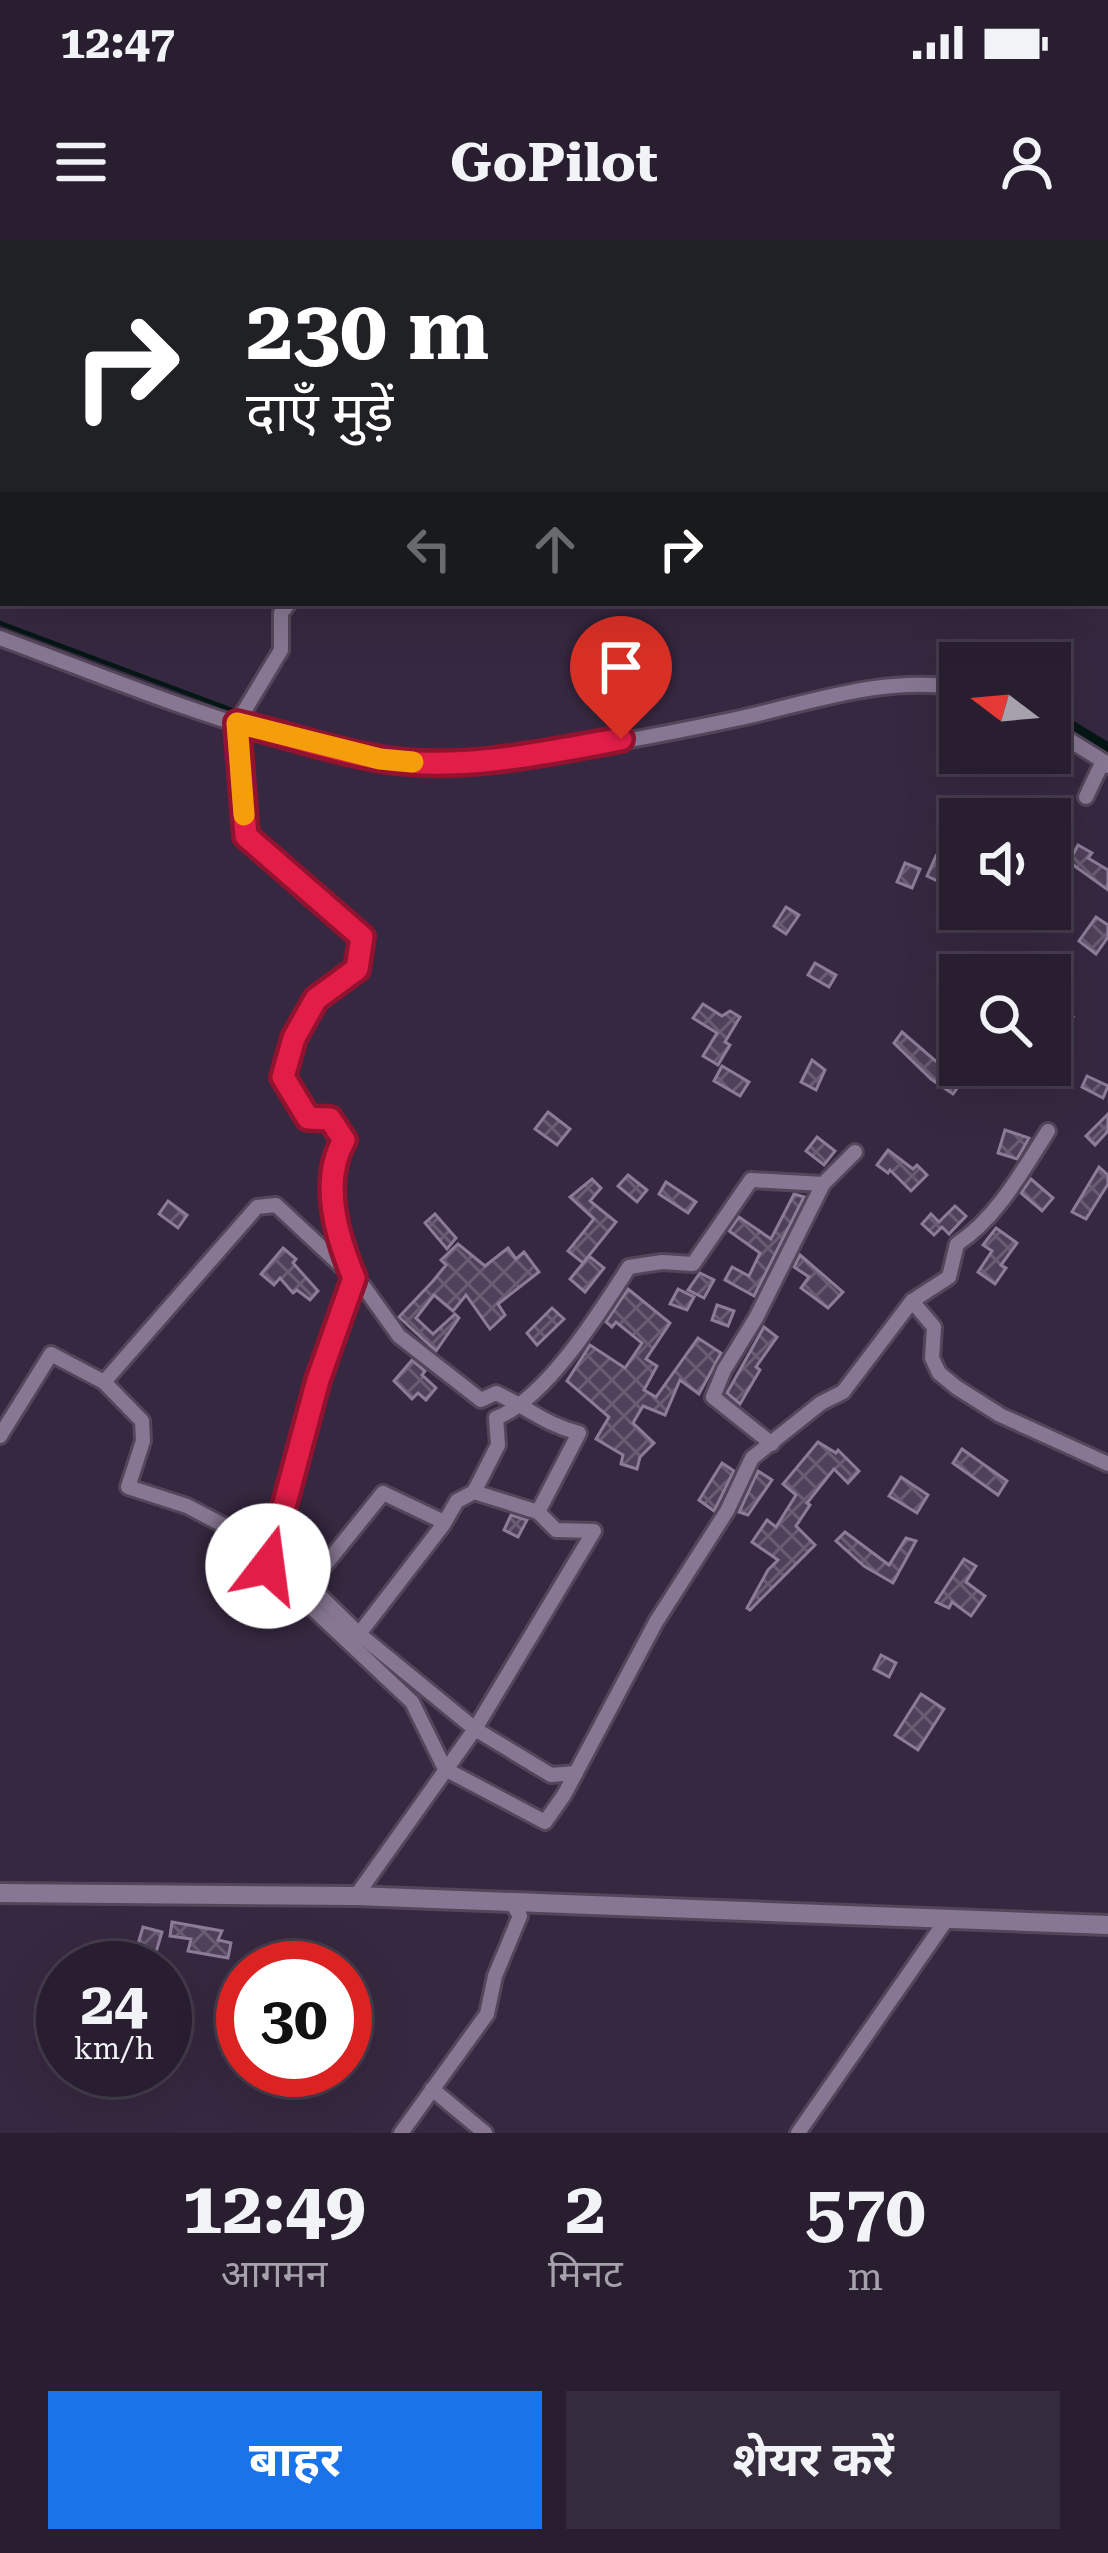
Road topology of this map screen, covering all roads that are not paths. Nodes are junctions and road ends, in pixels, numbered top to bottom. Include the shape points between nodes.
1 (281, 606) edge
2 (0, 638) edge
3 (939, 686) edge
4 (240, 716) junction
5 (1071, 741) edge
6 (1105, 763) edge
7 (1086, 796) dead end
8 (1048, 1131) dead end
9 (855, 1152) dead end
10 (823, 1184) junction
11 (354, 1278) junction
12 (912, 1301) junction
13 (104, 1382) junction
14 (521, 1404) junction
15 (0, 1436) edge
16 (772, 1444) junction
17 (1108, 1464) edge
18 (474, 1492) junction
19 (538, 1512) junction
20 (445, 1522) junction
21 (268, 1566) junction
22 (359, 1634) junction
23 (476, 1729) junction
24 (445, 1769) junction
25 (575, 1773) junction
26 (0, 1893) edge
27 (356, 1895) junction
28 (511, 1902) junction
29 (947, 1919) junction
30 (1108, 1925) edge
31 (432, 2089) junction
32 (400, 2133) edge
33 (485, 2133) edge
34 (798, 2133) edge

1 - 4 street via 281,650
2 - 4 street
3 - 4 street via 883,685 732,720 482,761 380,759
4 - 11 street via 246,836 362,937 357,969 316,999 283,1077 308,1118 330,1119 344,1140 334,1157 335,1232
5 - 6 street
6 - 7 street
8 - 12 street via 1019,1177 957,1244 949,1277
9 - 10 street
10 - 14 street via 752,1180 693,1264 629,1267
10 - 16 street via 713,1397
11 - 13 street via 276,1205 257,1208
11 - 14 street via 399,1336 481,1400 496,1393
11 - 21 street
12 - 16 street via 843,1392
12 - 17 street via 934,1327 939,1373 1000,1415
13 - 15 street via 51,1354
13 - 21 street via 142,1421 128,1487 225,1526
14 - 18 street via 496,1418 498,1445
14 - 19 street via 550,1426 579,1433
16 - 25 street via 752,1458
18 - 19 street
18 - 20 street
19 - 23 street via 556,1530 594,1532
20 - 22 street
20 - 22 street via 383,1493 309,1586
21 - 24 street via 412,1702
22 - 23 street
23 - 24 street
23 - 25 street via 551,1775
24 - 25 street via 545,1822
24 - 27 street
26 - 27 street
27 - 28 street
28 - 29 street
28 - 31 street via 520,1916 487,2014
29 - 30 street
29 - 34 street
31 - 32 street
31 - 33 street

